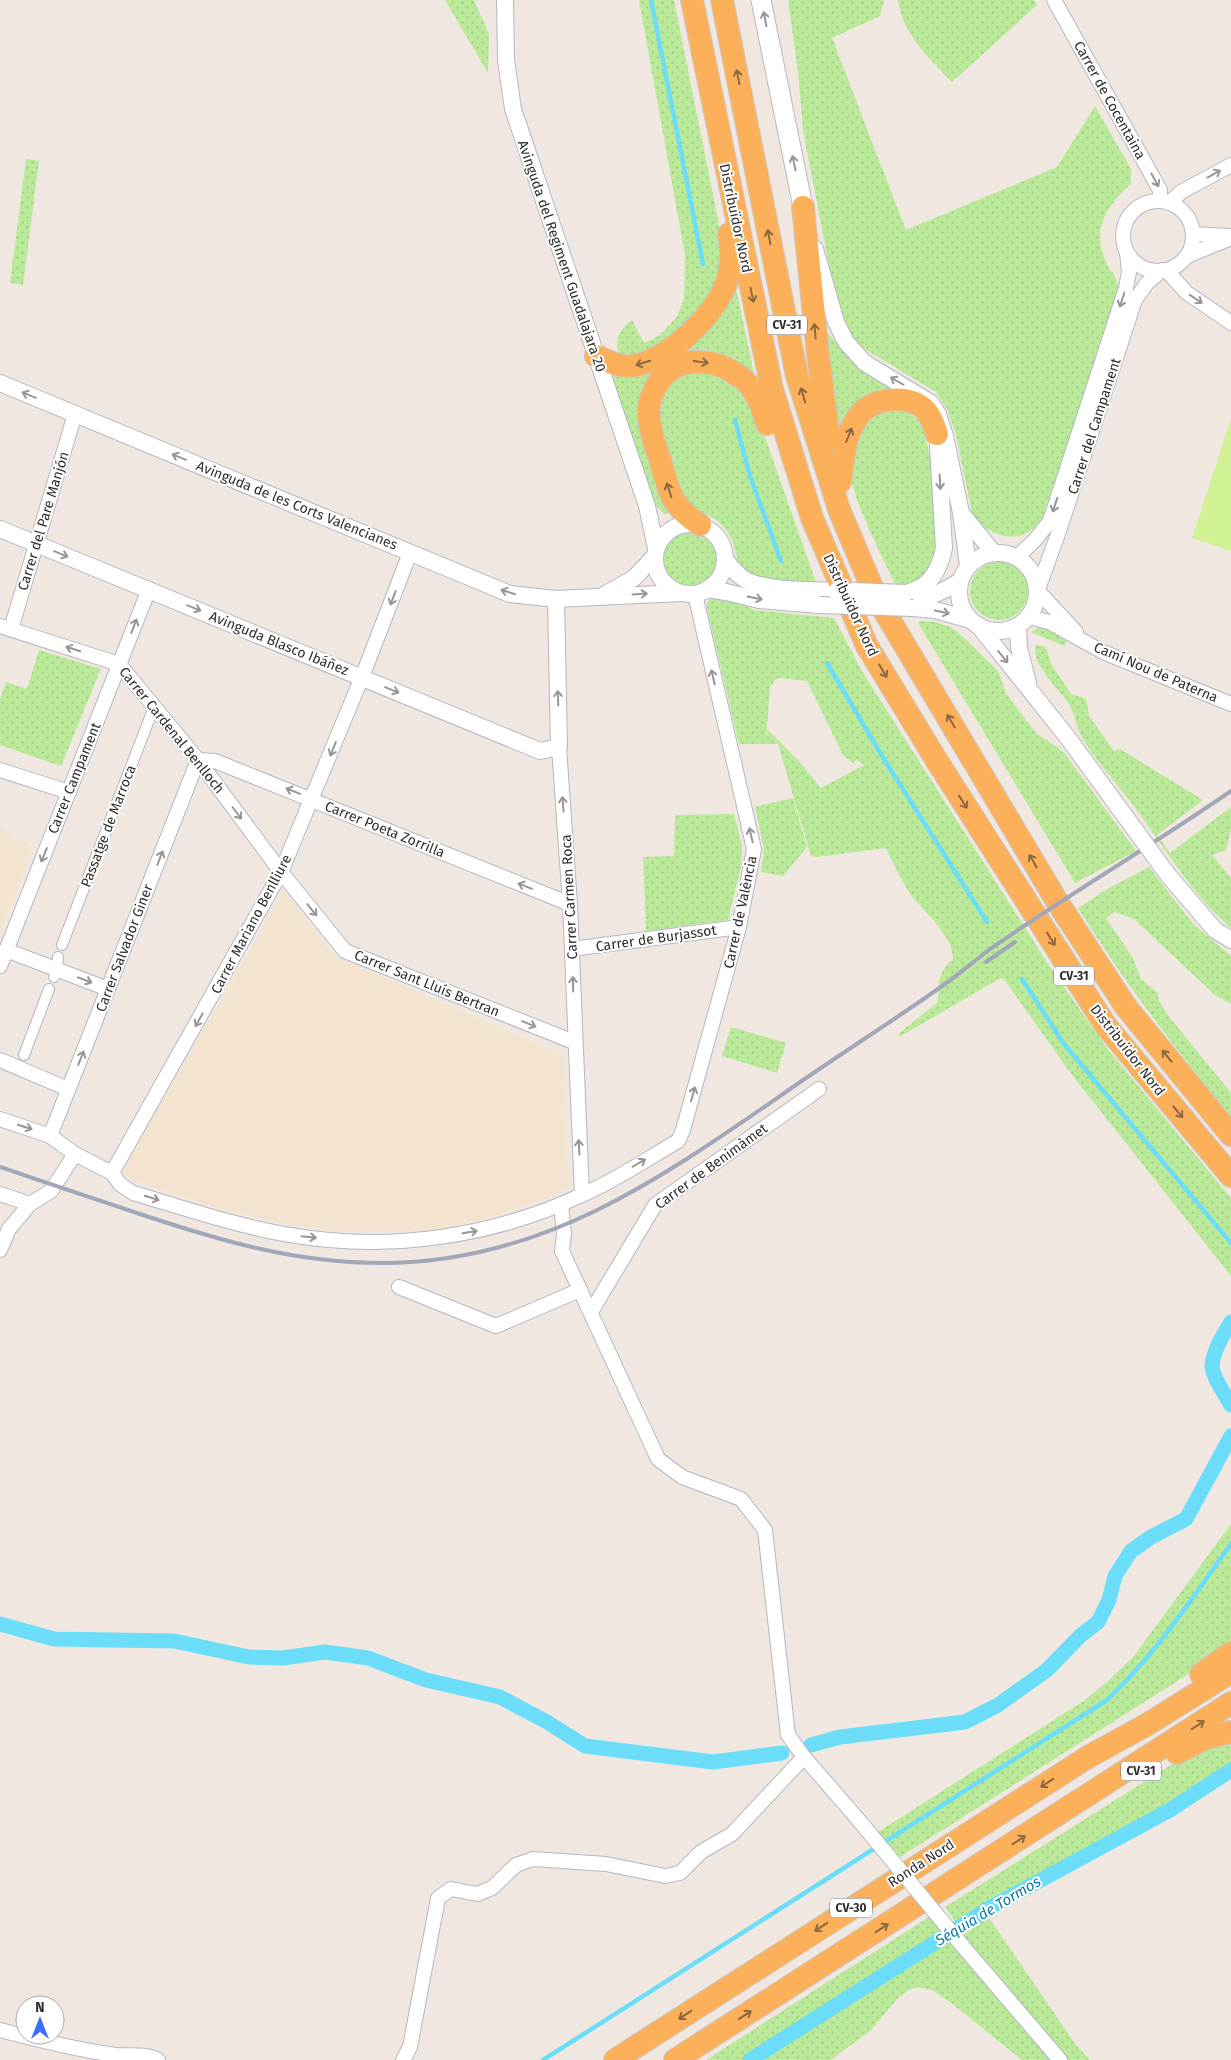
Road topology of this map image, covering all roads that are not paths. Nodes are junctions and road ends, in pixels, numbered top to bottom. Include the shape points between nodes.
1 (505, 0) edge
2 (692, 0) edge
3 (722, 0) edge
4 (761, 0) edge
5 (1054, 0) edge
6 (721, 145) junction
7 (1231, 165) edge
8 (1165, 202) junction
9 (803, 207) junction
10 (1194, 234) junction
11 (1231, 237) edge
12 (1127, 253) junction
13 (1187, 256) junction
14 (1164, 270) junction
15 (1231, 323) edge
16 (596, 356) junction
17 (0, 383) edge
18 (75, 414) junction
19 (937, 434) junction
20 (949, 460) junction
21 (840, 482) junction
22 (647, 506) junction
23 (961, 513) junction
24 (700, 525) junction
25 (676, 526) junction
26 (0, 529) edge
27 (35, 544) junction
28 (410, 553) junction
29 (655, 553) junction
30 (994, 553) junction
31 (1017, 557) junction
32 (725, 559) junction
33 (831, 565) junction
34 (968, 566) junction
35 (960, 581) junction
36 (149, 589) junction
37 (1038, 590) junction
38 (694, 592) junction
39 (600, 597) junction
40 (817, 597) junction
41 (556, 599) junction
42 (909, 601) junction
43 (1023, 621) junction
44 (974, 622) junction
45 (6, 627) edge
46 (900, 634) junction
47 (1081, 638) junction
48 (120, 664) junction
49 (362, 677) junction
50 (1029, 688) junction
51 (1231, 704) edge
52 (154, 707) junction
53 (560, 747) junction
54 (198, 760) junction
55 (0, 770) edge
56 (68, 792) junction
57 (312, 799) junction
58 (282, 872) junction
59 (570, 904) junction
60 (739, 927) junction
61 (1231, 940) edge
62 (62, 945) dead end
63 (572, 949) junction
64 (6, 950) junction
65 (0, 966) edge
66 (49, 989) dead end
67 (108, 989) junction
68 (574, 1042) junction
69 (0, 1060) edge
70 (21, 1062) junction
71 (68, 1089) junction
72 (819, 1089) dead end
73 (0, 1119) edge
74 (1231, 1135) edge
75 (50, 1136) junction
76 (75, 1154) junction
77 (112, 1172) junction
78 (1231, 1176) edge
79 (0, 1194) edge
80 (582, 1195) junction
81 (30, 1204) junction
82 (561, 1204) junction
83 (0, 1250) edge
84 (399, 1287) dead end
85 (580, 1290) junction
86 (591, 1312) junction
87 (1231, 1654) edge
88 (1231, 1672) edge
89 (1231, 1703) edge
90 (1231, 1732) edge
91 (804, 1757) junction
92 (1088, 1757) junction
93 (1054, 1818) junction
94 (0, 2030) edge
95 (158, 2060) edge
96 (403, 2060) edge
97 (614, 2060) edge
98 (674, 2060) edge
99 (1060, 2060) edge

1 - 16 street, Avinguda del Regiment Guadalajara 20 via 507,68 513,109
2 - 6 highway, Distribuïdor Nord / CV-31
46 -> 3 highway, Distribuïdor Nord / CV-31 via 876,596 840,512 797,376
9 -> 4 main road
5 -> 8 street, Carrer de Cocentaina
6 -> 16 highway via 717,176 732,250 726,284 708,315 686,337 644,364 621,366
6 -> 33 highway, Distribuïdor Nord / CV-31 via 772,389 812,518
8 -> 7 street
8 - 10 street via 1185,212
8 - 12 street via 1153,201 1133,211 1123,231
20 -> 9 street via 945,436 931,403 865,363 846,342 836,322
21 -> 9 highway via 826,430
10 - 11 street
10 - 13 street
11 - 13 street
12 - 14 street via 1144,268
12 -> 31 street, Carrer del Campament via 1129,272 1126,288 1050,521
13 - 14 street via 1179,265
14 -> 15 street via 1187,293
14 - 37 street, Carrer del Campament via 1147,283 1135,300
16 - 22 street, Avinguda del Regiment Guadalajara 20
18 -> 17 street, Avinguda de les Corts Valencianes
18 - 27 street, Carrer del Pare Manjón
28 -> 18 street, Avinguda de les Corts Valencianes
19 - 20 street
21 -> 19 highway via 846,443 854,423 866,408 885,400 906,400 922,407
19 -> 42 street via 944,548 941,564
20 - 23 street
21 - 46 highway via 890,592
22 - 25 street
22 - 29 street, Avinguda del Regiment Guadalajara 20
23 - 30 street
23 - 34 street
24 - 25 street
24 - 32 street via 718,538 724,548
24 -> 33 highway via 671,498 650,426 648,406 661,379 671,370 694,360 729,369 758,396 801,520
25 - 29 street via 664,535
26 - 27 street, Avinguda Blasco Ibáñez
27 -> 36 street, Avinguda Blasco Ibáñez
27 - 45 street, Carrer del Pare Manjón
41 -> 28 street, Avinguda de les Corts Valencianes via 510,594
28 -> 49 street, Carrer Mariano Benlliure
29 - 38 street via 661,580 669,588
29 - 39 street, Avinguda de les Corts Valencianes via 634,578
30 - 31 street
30 - 34 street via 984,555
31 - 37 street via 1033,573
32 - 38 street via 717,582
32 - 40 street via 744,579 759,586
33 -> 78 highway, Distribuïdor Nord / CV-31 via 872,655 1106,1026
34 - 35 street
35 - 42 street via 925,599
35 - 44 street via 960,602
48 -> 36 street, Carrer Campament
36 -> 49 street, Avinguda Blasco Ibáñez
37 - 43 street via 1034,608
37 - 47 street, Camí Nou de Paterna
39 -> 38 street, Avinguda de les Corts Valencianes
38 -> 40 street via 759,600
60 -> 38 street, Carrer de València via 754,849
39 - 41 street, Avinguda de les Corts Valencianes
40 - 42 street, bridge
40 - 42 street, bridge via 836,591
53 -> 41 street, Carrer Carmen Roca
42 -> 44 street
43 - 44 street via 1008,630 998,631
43 - 47 street, Camí Nou de Paterna via 1049,622
43 - 50 street via 1019,648
44 -> 50 street
48 -> 45 street, Carrer Cardenal Benlloch
74 -> 46 highway, Distribuïdor Nord / CV-31 via 1126,1007 1058,903
47 - 51 street, Camí Nou de Paterna via 1104,652
48 - 52 street, Carrer Cardenal Benlloch
48 - 56 street, Carrer Campament
49 -> 53 street, Avinguda Blasco Ibáñez via 540,751
49 -> 57 street, Carrer Mariano Benlliure
50 - 61 street, bridge via 1168,874 1216,930
52 - 54 street, Carrer Cardenal Benlloch
52 - 62 street, Passatge de Marroca
59 -> 53 street, Carrer Carmen Roca
57 -> 54 street, Carrer Poeta Zorrilla via 215,761
54 -> 58 street, Carrer Cardenal Benlloch
67 -> 54 street, Carrer Salvador Giner
55 - 56 street
56 -> 64 street, Carrer Campament
57 - 58 street, Carrer Mariano Benlliure
59 -> 57 street, Carrer Poeta Zorrilla
58 -> 68 street, Carrer Sant Lluís Bertran via 345,951
58 -> 77 street, Carrer Mariano Benlliure
59 - 63 street, Carrer Carmen Roca
60 - 63 street, Carrer de Burjassot
80 -> 60 street, Carrer de València via 678,1141
68 -> 63 street, Carrer Carmen Roca
64 - 65 street, Carrer Campament
64 -> 67 street
66 - 70 street
71 -> 67 street, Carrer Salvador Giner
80 -> 68 street, Carrer Carmen Roca
69 - 70 street
70 - 71 street
71 - 75 street, Carrer Salvador Giner
72 - 86 street, Carrer de Benimàmet via 654,1205
73 -> 75 street
75 - 76 street
76 - 77 street
76 - 81 street via 52,1191
77 -> 82 street via 120,1184 133,1192 236,1224 291,1236 364,1243 425,1240 488,1229
79 - 81 street
80 - 82 street
81 - 83 street via 9,1229
82 - 85 street via 562,1251
84 - 85 street via 496,1326
85 - 86 street
86 - 91 street via 658,1459 682,1477 741,1500 765,1530 788,1734
87 - 92 highway via 1141,1714
88 - 92 highway, Ronda Nord / CV-30
93 -> 89 highway, CV-30
90 - 93 highway, CV-31 via 1206,1738
91 - 96 street via 732,1834 701,1852 680,1873 664,1876 606,1864 533,1859 516,1864 492,1888 477,1894 452,1889 438,1898 410,2048
91 - 99 street, bridge
92 -> 97 highway, Ronda Nord / CV-30
98 -> 93 highway, CV-30
94 - 95 street via 46,2042

